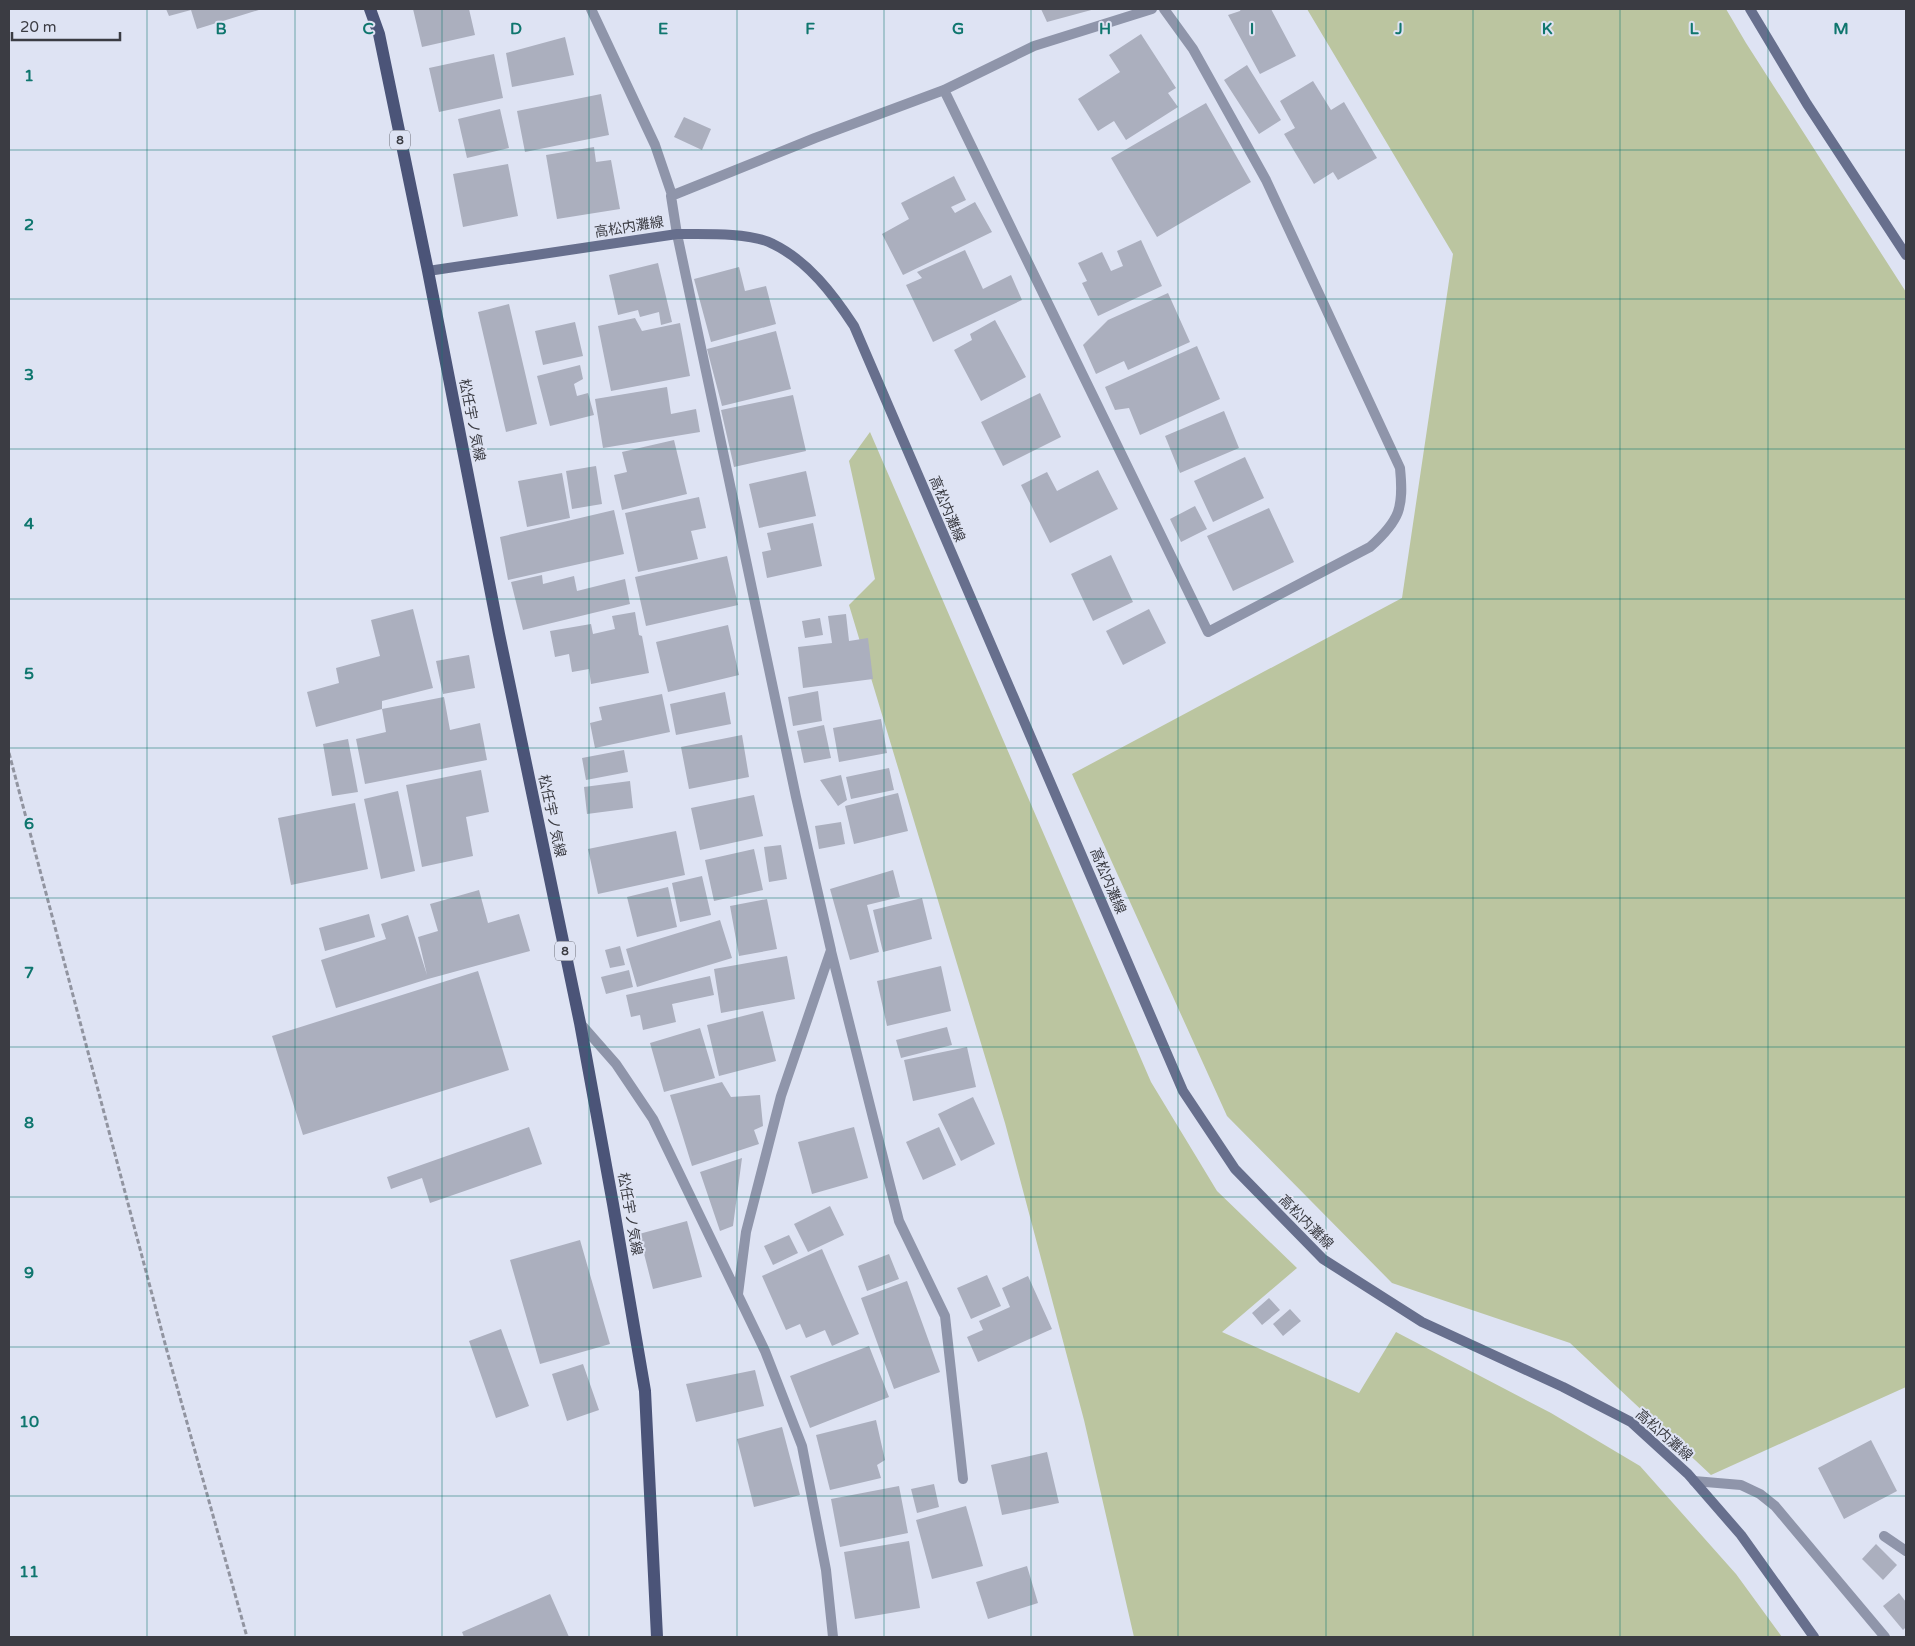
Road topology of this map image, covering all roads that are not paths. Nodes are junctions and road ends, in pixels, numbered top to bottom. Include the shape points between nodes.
1 (370, 9) edge
2 (590, 9) edge
3 (1152, 9) edge
4 (1164, 9) edge
5 (1750, 9) edge
6 (944, 90) junction
7 (672, 195) junction
8 (677, 234) junction
9 (1906, 255) edge
10 (428, 271) junction
11 (831, 950) junction
12 (580, 1023) junction
13 (738, 1294) junction
14 (963, 1479) dead end
15 (1694, 1481) junction
16 (1884, 1536) dead end
17 (1906, 1551) edge
18 (657, 1637) edge
19 (833, 1637) edge
20 (1814, 1637) edge
21 (1885, 1637) edge

1 - 10 main road, 松任宇ノ気線 / 8 via 379,34
2 - 7 street via 655,145
3 - 6 street via 1034,46
4 - 6 street via 1193,49 1266,180 1400,468 1402,491 1398,516 1370,546 1208,632
5 - 9 main road via 1807,104
6 - 7 street
7 - 8 street
8 - 10 main road, 高松内灘線
8 - 11 street
8 - 15 main road, 高松内灘線 via 742,236 772,243 816,276 854,326 1183,1091 1235,1169 1322,1259 1422,1322 1631,1422
10 - 12 main road, 松任宇ノ気線 / 8
11 - 13 street via 781,1096 746,1232
11 - 14 street via 899,1221 945,1316
12 - 13 street via 616,1064 653,1119
12 - 18 main road, 松任宇ノ気線 / 8 via 645,1391
13 - 19 street via 765,1351 802,1446 826,1570
15 - 20 main road, 高松内灘線 via 1741,1535
15 - 21 street via 1742,1485 1775,1506
16 - 17 street

